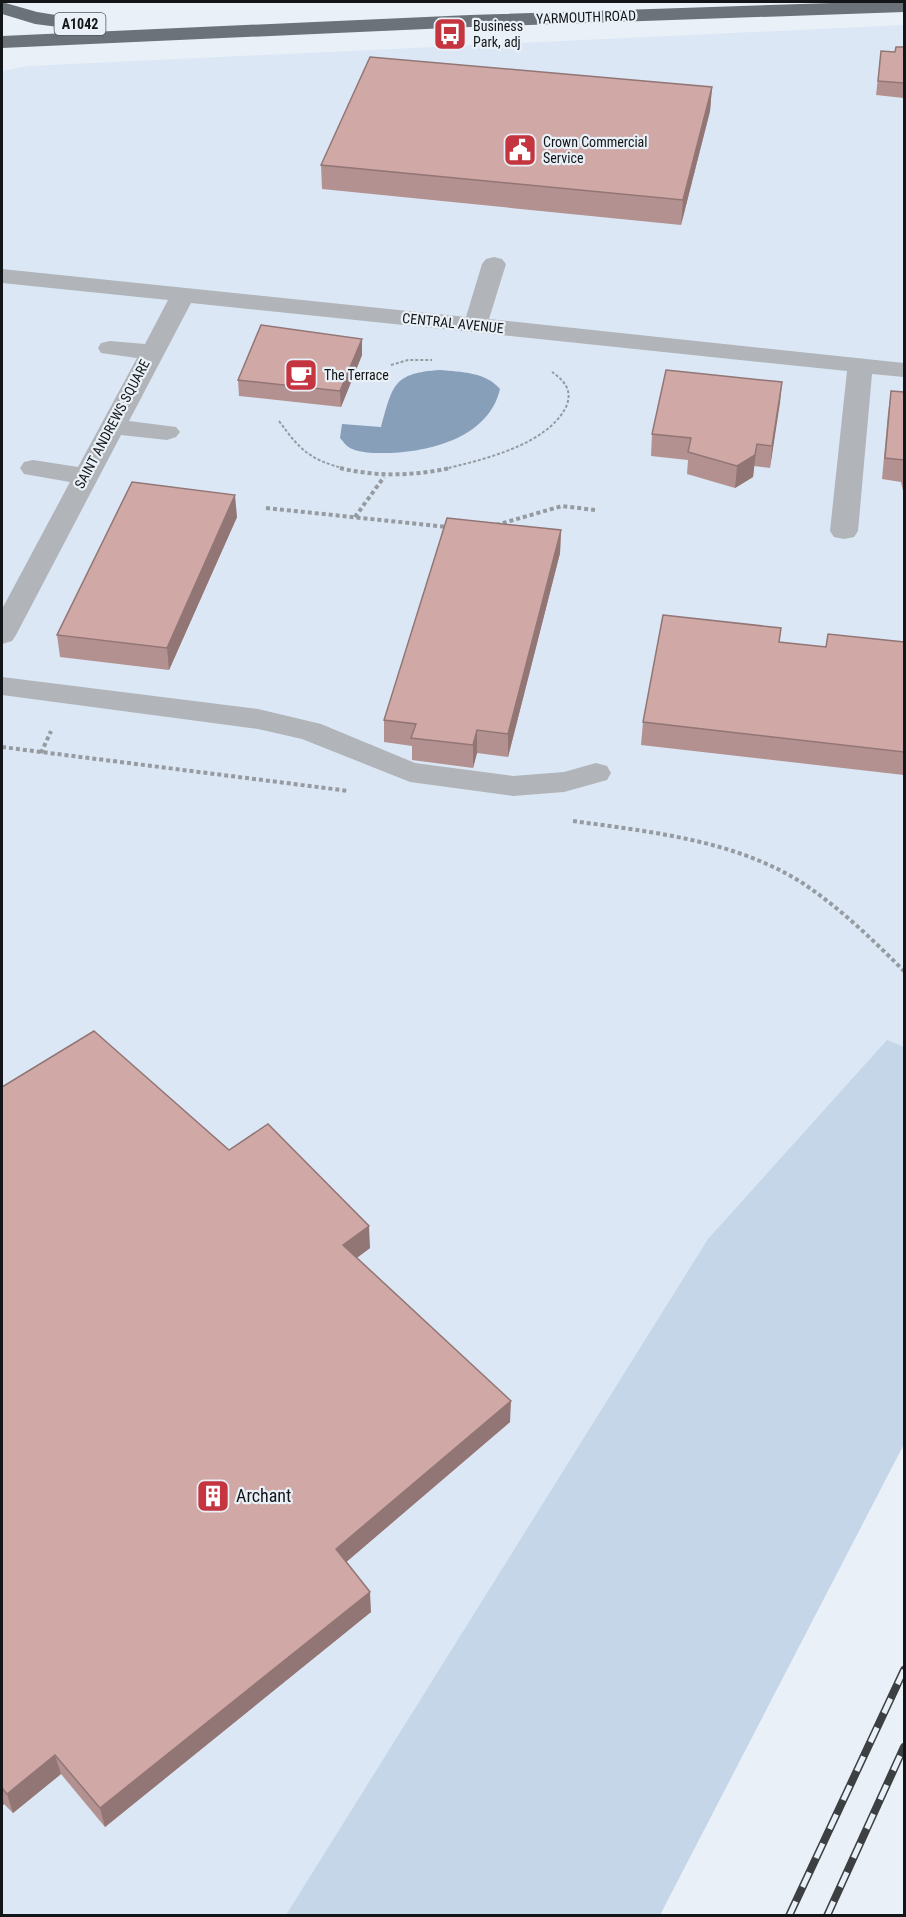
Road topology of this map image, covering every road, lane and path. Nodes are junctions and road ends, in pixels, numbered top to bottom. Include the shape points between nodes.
1 (904, 6) edge
2 (2, 8) edge
3 (160, 33) junction
4 (2, 42) edge
5 (494, 264) dead end
6 (2, 276) edge
7 (183, 296) junction
8 (475, 326) junction
9 (110, 348) dead end
10 (150, 352) junction
11 (438, 360) dead end
12 (391, 365) dead end
13 (860, 365) junction
14 (545, 369) dead end
15 (904, 370) edge
16 (279, 421) dead end
17 (114, 427) junction
18 (167, 432) dead end
19 (33, 468) dead end
20 (85, 476) junction
21 (384, 477) junction
22 (266, 508) dead end
23 (595, 510) dead end
24 (354, 518) junction
25 (488, 526) edge
26 (451, 528) edge
27 (843, 531) dead end
28 (2, 634) edge
29 (2, 686) edge
30 (596, 773) dead end

1 - 3 highway, YARMOUTH ROAD / A1042
2 - 3 highway, YARMOUTH ROAD / A1042 via 35,18
3 - 4 highway, YARMOUTH ROAD / A1042
5 - 8 street
6 - 7 street, CENTRAL AVENUE
7 - 8 street, CENTRAL AVENUE
7 - 10 street, SAINT ANDREWS SQUARE
8 - 13 street, CENTRAL AVENUE
9 - 10 street
10 - 17 street, SAINT ANDREWS SQUARE
11 - 12 path via 408,360
13 - 15 street, CENTRAL AVENUE
13 - 27 street
14 - 21 path via 561,377 570,391 568,404 541,434 478,461
16 - 21 path via 301,453 353,474
17 - 18 street
17 - 20 street, SAINT ANDREWS SQUARE
19 - 20 street
20 - 28 street, SAINT ANDREWS SQUARE
21 - 24 path
22 - 24 path
23 - 25 path via 562,506
24 - 26 path
29 - 30 street via 258,719 310,732 410,772 513,786 564,782

